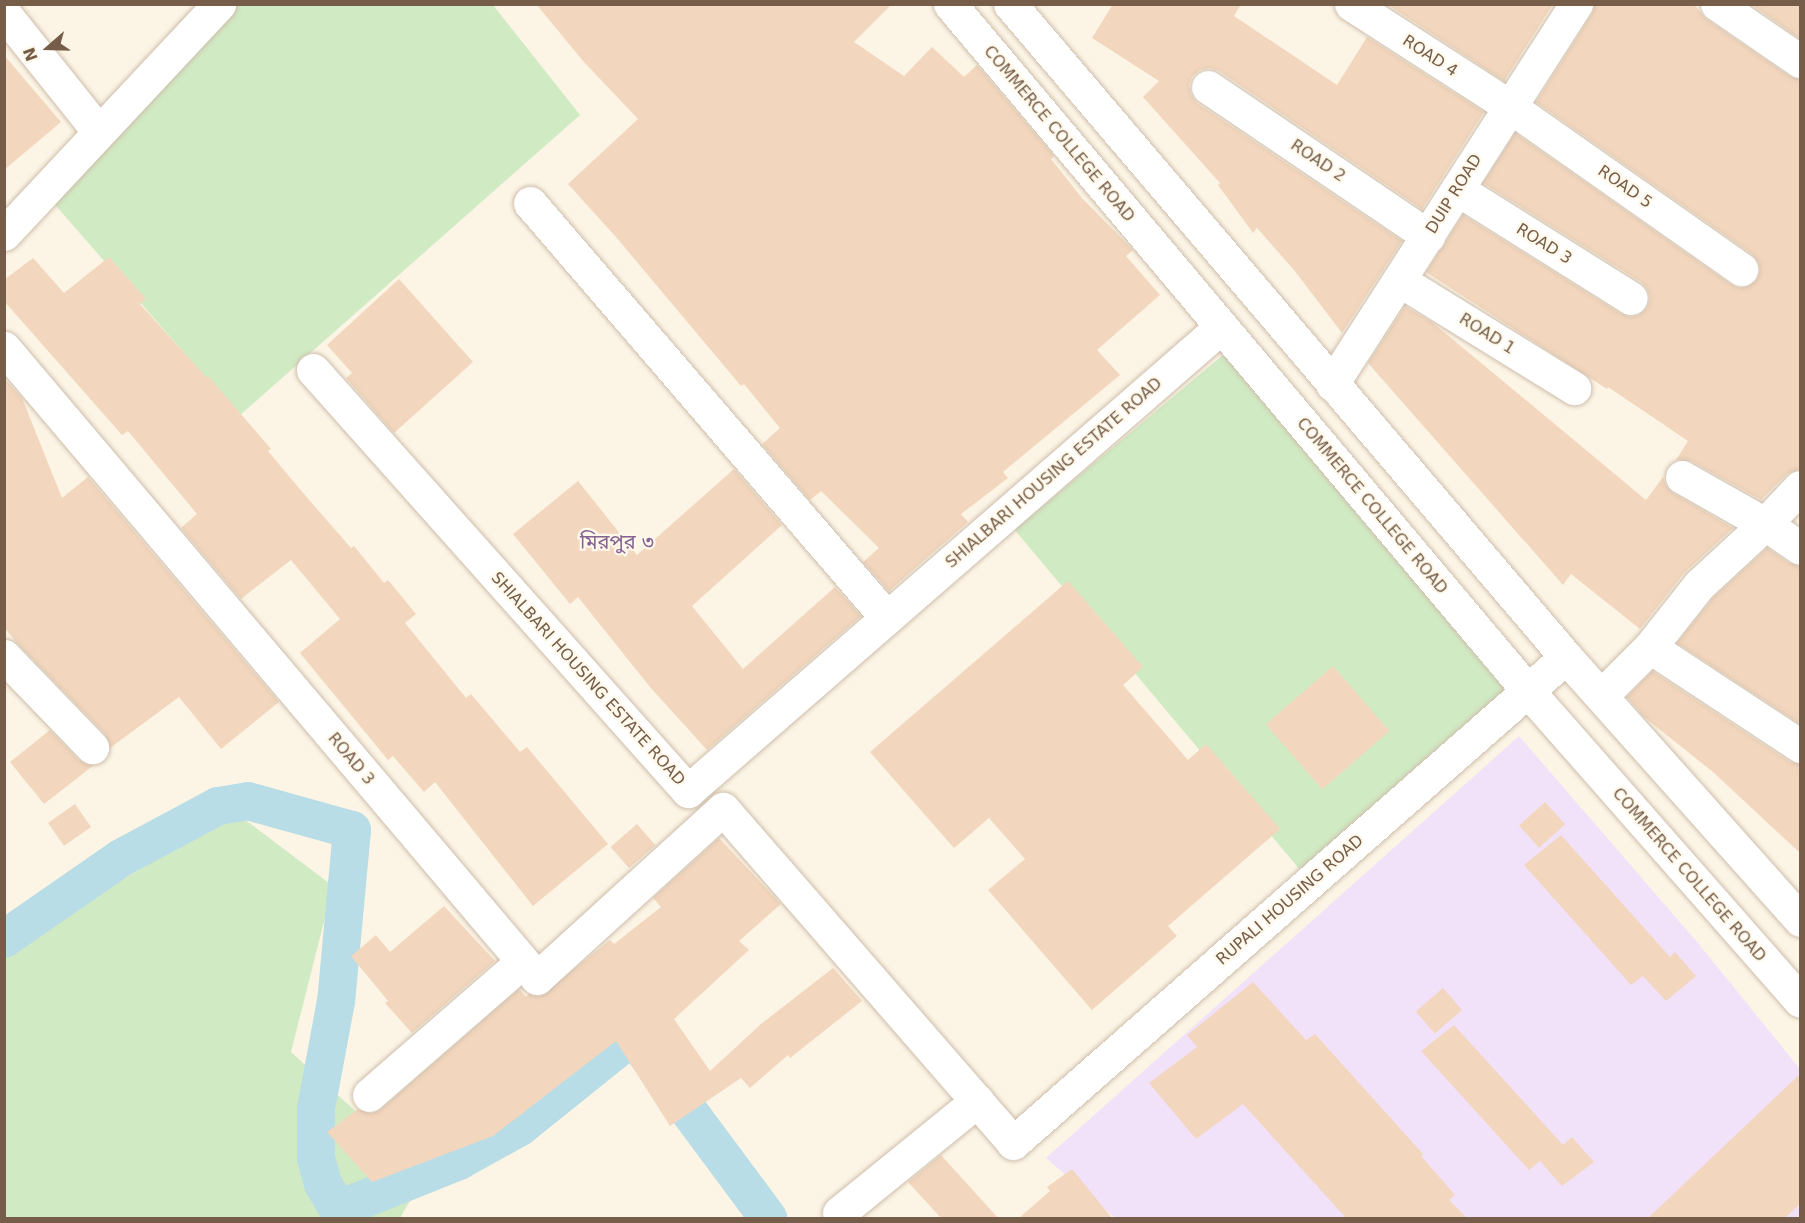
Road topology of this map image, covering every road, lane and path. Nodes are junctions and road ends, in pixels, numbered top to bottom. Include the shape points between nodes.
1 (219, 4) edge
2 (950, 4) edge
3 (1010, 4) edge
4 (1351, 4) edge
5 (1576, 4) edge
6 (1717, 4) edge
7 (4, 14) edge
8 (1800, 61) edge
9 (1208, 87) dead end
10 (1509, 106) junction
11 (99, 132) junction
12 (1457, 189) junction
13 (530, 203) dead end
14 (4, 234) edge
15 (1428, 236) junction
16 (1741, 269) dead end
17 (1399, 280) junction
18 (1631, 298) dead end
19 (1221, 327) junction
20 (4, 348) edge
21 (313, 370) dead end
22 (1332, 384) junction
23 (1574, 388) dead end
24 (1682, 477) dead end
25 (1800, 487) edge
26 (1765, 524) junction
27 (1800, 548) edge
28 (887, 618) junction
29 (1650, 647) junction
30 (4, 656) edge
31 (1566, 657) junction
32 (1528, 691) junction
33 (1601, 696) junction
34 (1561, 730) junction
35 (1800, 746) edge
36 (92, 747) dead end
37 (1800, 920) edge
38 (522, 962) junction
39 (1800, 1002) edge
40 (369, 1095) dead end
41 (977, 1101) junction
42 (839, 1213) dead end

1 - 11 street
2 - 19 street, COMMERCE COLLEGE ROAD
3 - 22 street
4 - 10 street, ROAD 4
5 - 10 street, DUIP ROAD
6 - 8 street
7 - 11 street
9 - 15 street, ROAD 2
10 - 12 street, DUIP ROAD
10 - 16 street, ROAD 5
11 - 14 street
12 - 15 street, DUIP ROAD
12 - 18 street, ROAD 3
13 - 28 street
15 - 17 street, DUIP ROAD
17 - 22 street, DUIP ROAD
17 - 23 street, ROAD 1
19 - 28 street, SHIALBARI HOUSING ESTATE ROAD
19 - 32 street, COMMERCE COLLEGE ROAD
20 - 38 street, ROAD 3
21 - 28 street, SHIALBARI HOUSING ESTATE ROAD via 688,791
22 - 31 street
24 - 26 street
25 - 26 street
26 - 27 street
26 - 29 street via 1699,585
29 - 33 street
29 - 35 street
30 - 36 street
31 - 32 street, RUPALI HOUSING ROAD
31 - 33 street
32 - 34 street, COMMERCE COLLEGE ROAD
32 - 41 street, RUPALI HOUSING ROAD via 1013,1143
33 - 34 street
33 - 37 street
34 - 39 street, COMMERCE COLLEGE ROAD
38 - 40 street
38 - 41 street, ROAD 3 via 537,978 723,809
41 - 42 street

